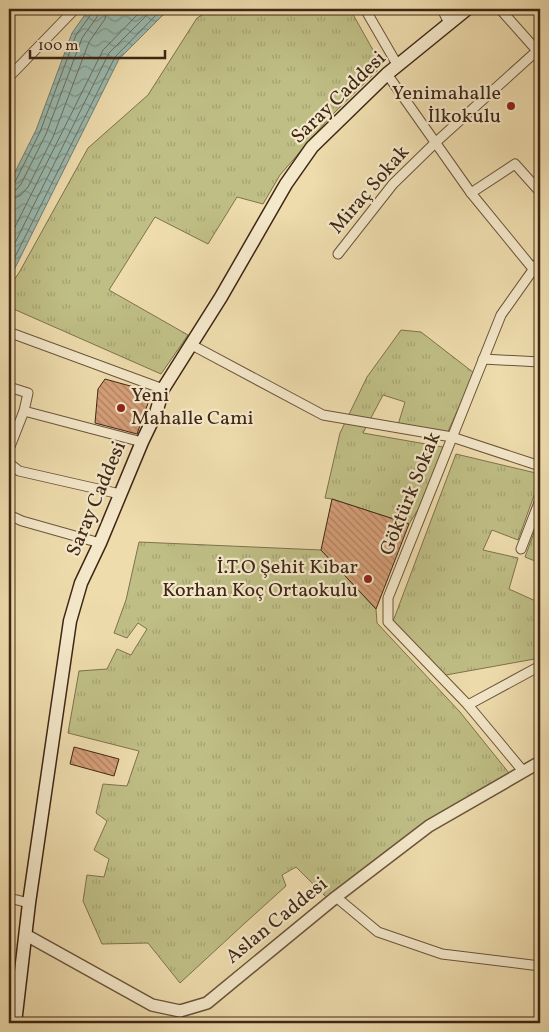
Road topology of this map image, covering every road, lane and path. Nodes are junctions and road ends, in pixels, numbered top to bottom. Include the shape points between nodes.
1 (75, 9) edge
2 (365, 9) edge
3 (442, 9) edge
4 (467, 9) edge
5 (500, 9) edge
6 (449, 23) junction
7 (539, 51) edge
8 (398, 66) junction
9 (387, 74) junction
10 (9, 77) edge
11 (435, 143) junction
12 (540, 192) edge
13 (471, 193) junction
14 (338, 254) dead end
15 (540, 260) edge
16 (537, 272) edge
17 (11, 333) dead end
18 (190, 344) junction
19 (483, 360) junction
20 (540, 362) edge
21 (9, 387) edge
22 (163, 389) junction
23 (24, 411) junction
24 (9, 423) edge
25 (19, 425) junction
26 (452, 437) junction
27 (142, 442) junction
28 (9, 449) edge
29 (9, 462) edge
30 (540, 466) edge
31 (120, 494) junction
32 (540, 500) edge
33 (9, 515) edge
34 (100, 543) junction
35 (520, 549) dead end
36 (540, 666) edge
37 (468, 705) junction
38 (540, 762) edge
39 (523, 771) junction
40 (336, 897) junction
41 (9, 898) edge
42 (29, 903) junction
43 (26, 935) junction
44 (540, 966) edge
45 (15, 1023) edge

1 - 10 street
2 - 8 street
3 - 6 street
4 - 6 main road, Saray Caddesi
5 - 7 street
6 - 8 main road, Saray Caddesi
7 - 11 street, Miraç Sokak
8 - 9 main road, Saray Caddesi
9 - 11 street
9 - 18 main road, Saray Caddesi via 312,146
11 - 13 street
11 - 14 street, Miraç Sokak via 393,184
12 - 13 street via 515,164
13 - 16 street
15 - 16 street, Göktürk Sokak
16 - 19 street, Göktürk Sokak via 501,315
17 - 22 street
18 - 22 main road, Saray Caddesi
18 - 26 street via 323,415
19 - 20 street
19 - 26 street, Göktürk Sokak
21 - 23 street via 28,394
22 - 27 main road, Saray Caddesi
23 - 25 street
23 - 27 street
24 - 25 street
25 - 28 street
26 - 30 street
26 - 37 street, Göktürk Sokak via 388,598 388,622
27 - 31 main road, Saray Caddesi
29 - 31 street via 19,471
31 - 34 main road, Saray Caddesi
32 - 35 street
33 - 34 street
34 - 42 main road, Saray Caddesi via 81,583 70,621
36 - 37 street
37 - 39 street, Göktürk Sokak
38 - 39 street, Aslan Caddesi
39 - 40 street, Aslan Caddesi via 429,826
40 - 43 street, Aslan Caddesi via 207,1003 180,1011 152,1005
40 - 44 street via 378,932 442,954
41 - 42 street
42 - 43 main road, Saray Caddesi
43 - 45 main road, Saray Caddesi

